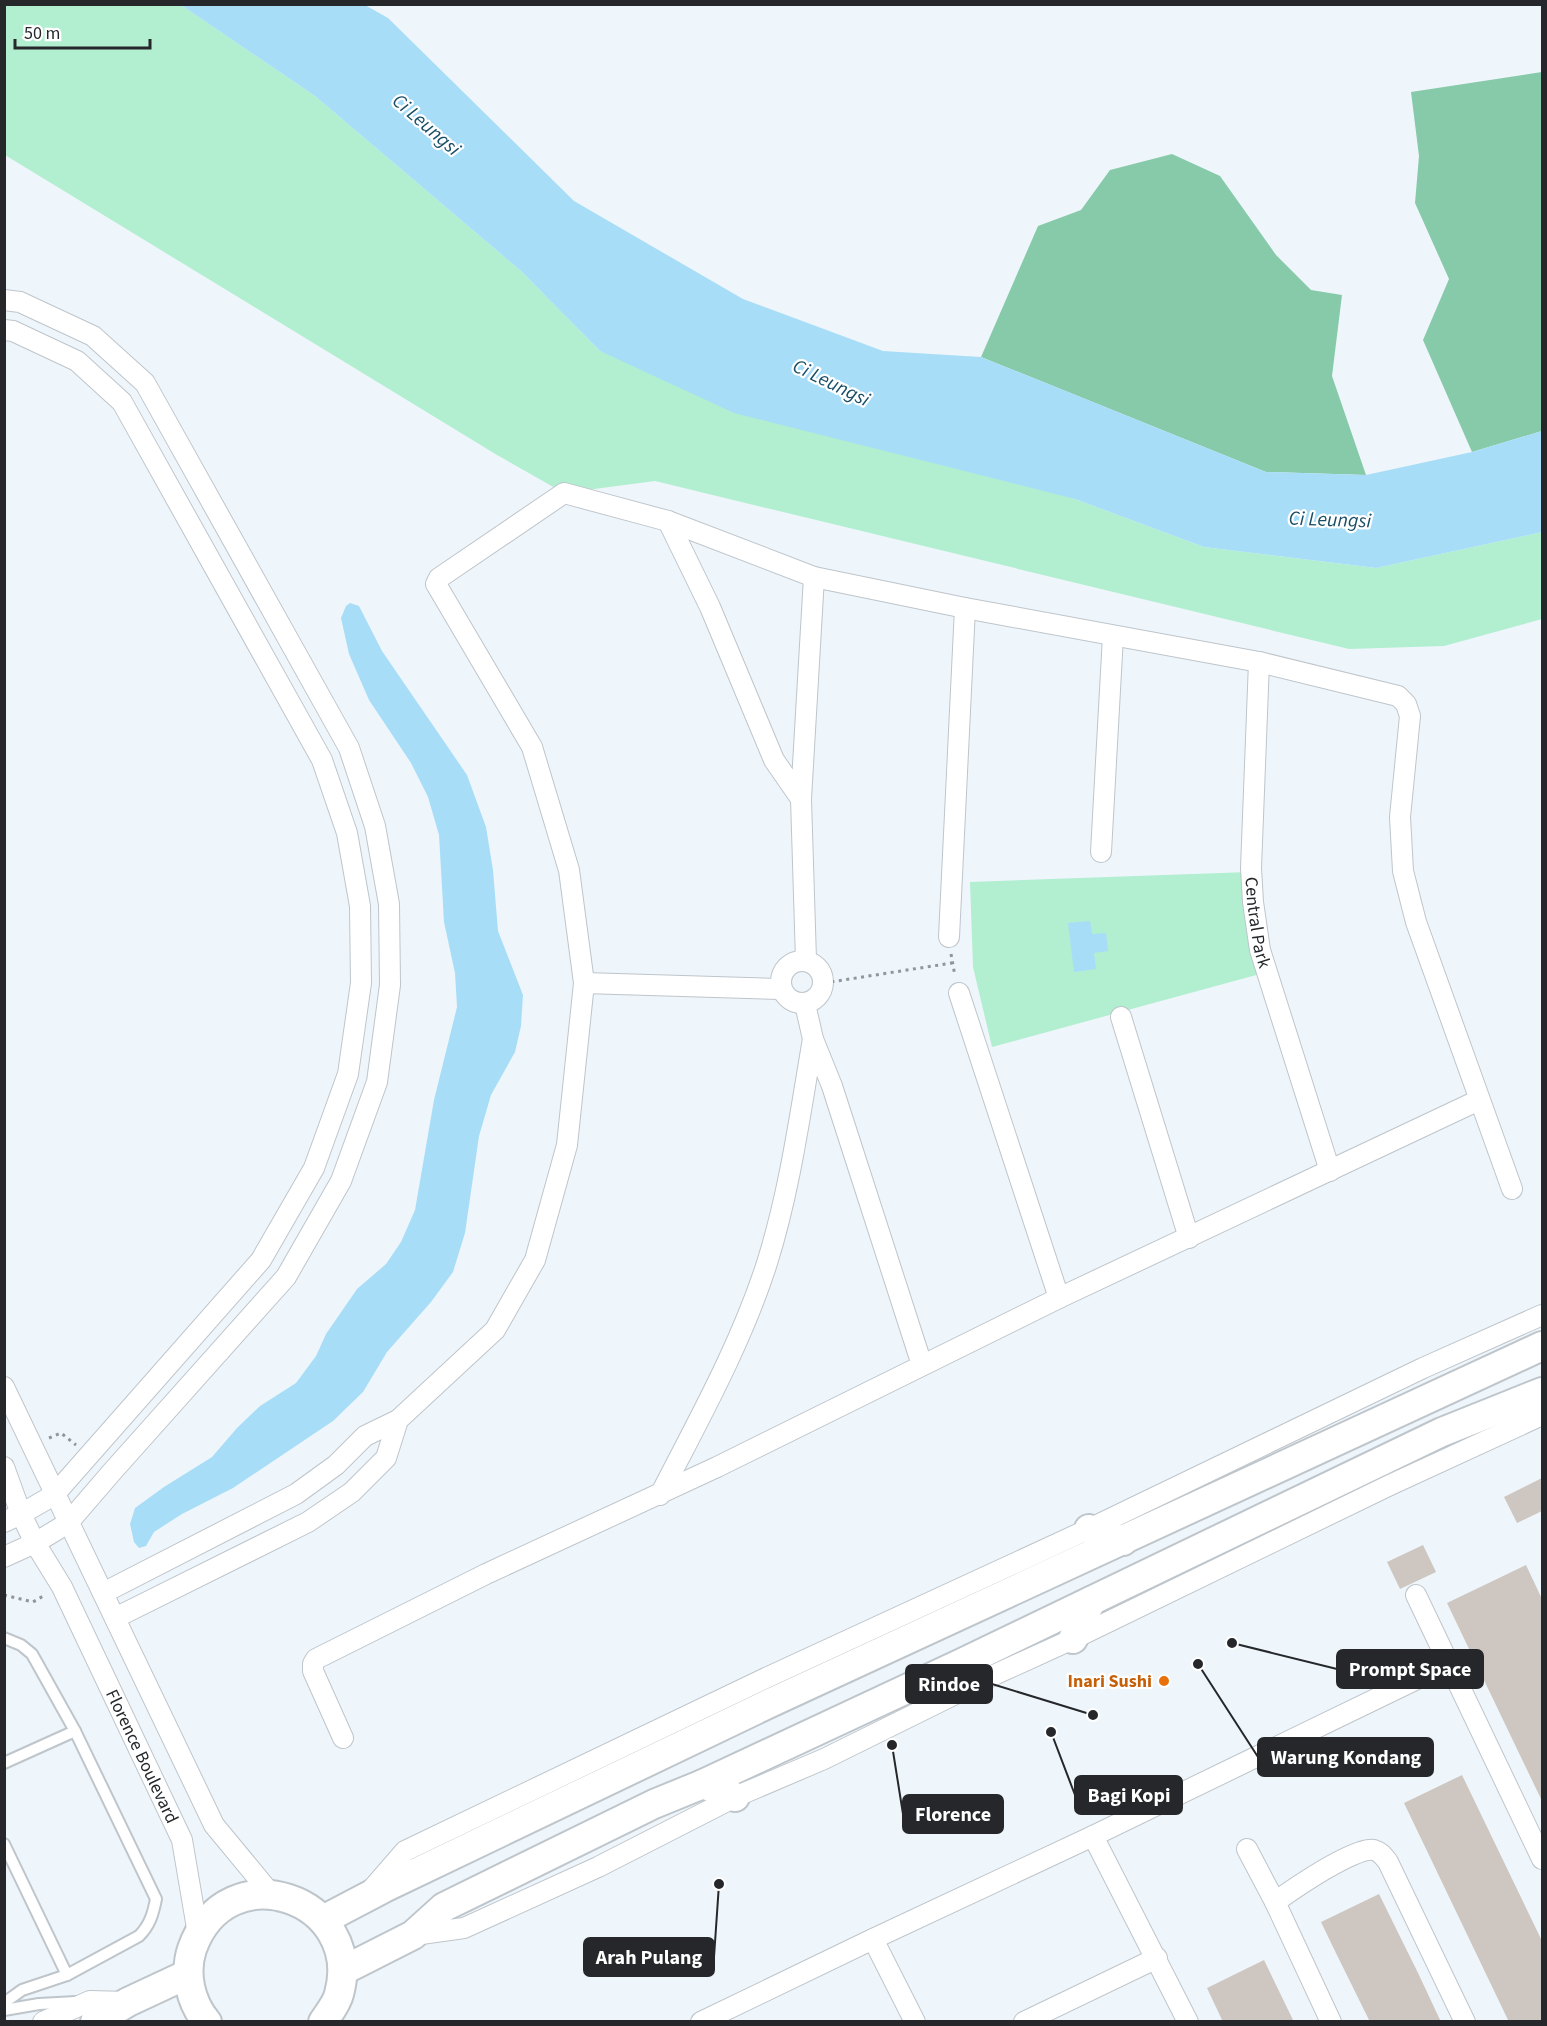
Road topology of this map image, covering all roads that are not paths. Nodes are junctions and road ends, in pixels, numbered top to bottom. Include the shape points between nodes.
1 (4, 300) edge
2 (4, 330) edge
3 (668, 521) junction
4 (814, 577) junction
5 (965, 608) junction
6 (1113, 636) junction
7 (1259, 662) junction
8 (801, 799) junction
9 (1101, 852) dead end
10 (949, 937) road end
11 (806, 960) junction
12 (584, 983) junction
13 (781, 989) junction
14 (959, 993) road end
15 (805, 1004) junction
16 (1121, 1017) dead end
17 (813, 1039) junction
18 (1479, 1100) junction
19 (1330, 1171) junction
20 (1512, 1189) dead end
21 (1189, 1238) junction
22 (1059, 1298) junction
23 (1542, 1315) edge
24 (1542, 1346) edge
25 (922, 1365) junction
26 (4, 1387) edge
27 (1542, 1392) edge
28 (1542, 1414) edge
29 (398, 1420) junction
30 (4, 1467) edge
31 (54, 1495) junction
32 (660, 1495) junction
33 (13, 1518) edge
34 (68, 1523) junction
35 (1089, 1529) junction
36 (1123, 1541) junction
37 (35, 1543) junction
38 (4, 1557) edge
39 (103, 1593) junction
40 (1416, 1595) dead end
41 (1091, 1601) junction
42 (115, 1618) junction
43 (4, 1638) edge
44 (1072, 1639) junction
45 (1449, 1663) junction
46 (75, 1731) junction
47 (343, 1738) dead end
48 (4, 1763) edge
49 (703, 1784) junction
50 (735, 1797) junction
51 (1093, 1836) junction
52 (4, 1844) edge
53 (1247, 1849) dead end
54 (1542, 1859) edge
55 (271, 1894) junction
56 (362, 1900) junction
57 (1275, 1902) junction
58 (323, 1920) junction
59 (198, 1934) junction
60 (413, 1935) junction
61 (873, 1939) junction
62 (1157, 1958) junction
63 (344, 1970) junction
64 (188, 1974) junction
65 (67, 1975) junction
66 (4, 2003) edge
67 (4, 2010) edge
68 (93, 2011) edge
69 (43, 2022) edge
70 (207, 2022) edge
71 (323, 2022) edge
72 (702, 2022) edge
73 (915, 2022) edge
74 (1024, 2022) edge
75 (1188, 2022) edge
76 (1331, 2022) edge
77 (1465, 2022) edge

1 - 34 street via 20,302 93,336 146,383 349,748 375,826 389,904 390,985 377,1082 341,1181 286,1277
2 - 31 street via 76,361 122,402 322,760 347,833 360,906 361,983 348,1074 314,1168 261,1260
3 - 4 street
3 - 8 street via 710,607 774,760
3 - 12 street via 564,493 439,578 436,584 532,747 569,870
4 - 5 street
4 - 8 street
5 - 6 street
5 - 10 street
6 - 7 street
6 - 9 street
7 - 18 street via 1398,696 1406,704 1410,716 1400,817 1403,871 1416,922
7 - 19 street, Central Park via 1251,868 1257,934
8 - 11 street
11 - 13 street via 791,963 781,974
11 - 15 street via 819,968 824,983 818,997
12 - 13 street
12 - 29 street via 567,1145 535,1260 495,1330
13 - 15 street via 790,1001
14 - 22 street
15 - 17 street
16 - 21 street
17 - 25 street via 832,1086
17 - 32 street via 781,1214 766,1265 718,1379
18 - 19 street
18 - 20 street
19 - 21 street
21 - 22 street
22 - 25 street
23 - 35 street via 1412,1373
24 - 36 street
25 - 32 street
26 - 31 street, Florence Boulevard
27 - 41 street via 1442,1432
28 - 44 street
29 - 39 street via 365,1436 336,1465 296,1494
29 - 42 street via 386,1458 352,1492 308,1522
30 - 33 street, Florence Boulevard
31 - 33 street
31 - 34 street, Florence Boulevard
32 - 47 street via 486,1574 316,1659 313,1671
33 - 37 street, Florence Boulevard
34 - 37 street
34 - 39 street, Florence Boulevard
35 - 36 street
35 - 56 street via 405,1851
36 - 56 street via 770,1703
37 - 38 street
37 - 59 street, Florence Boulevard via 62,1587 182,1840
39 - 42 street, Florence Boulevard
40 - 45 street
41 - 44 street
41 - 49 street
42 - 55 street, Florence Boulevard via 214,1825
43 - 46 lane via 32,1654
44 - 50 street via 824,1759
45 - 51 street
45 - 54 street
46 - 48 lane
46 - 65 lane via 156,1899 148,1927 139,1936
49 - 50 street
49 - 60 street via 444,1907
50 - 60 street via 598,1867 464,1928
51 - 61 street
51 - 62 street
52 - 65 lane
53 - 57 street
55 - 58 street via 293,1899
55 - 59 street via 229,1903 212,1915
56 - 58 street
57 - 76 street
57 - 77 street via 1357,1852 1375,1850 1382,1854
58 - 63 street via 337,1944
59 - 64 street
60 - 63 street
61 - 72 street
61 - 73 street
62 - 74 street
62 - 75 street
63 - 71 street via 339,1996
64 - 68 street via 128,2002
64 - 70 street via 194,2001
65 - 66 lane via 22,1990
67 - 68 lane via 39,2004
68 - 69 street

